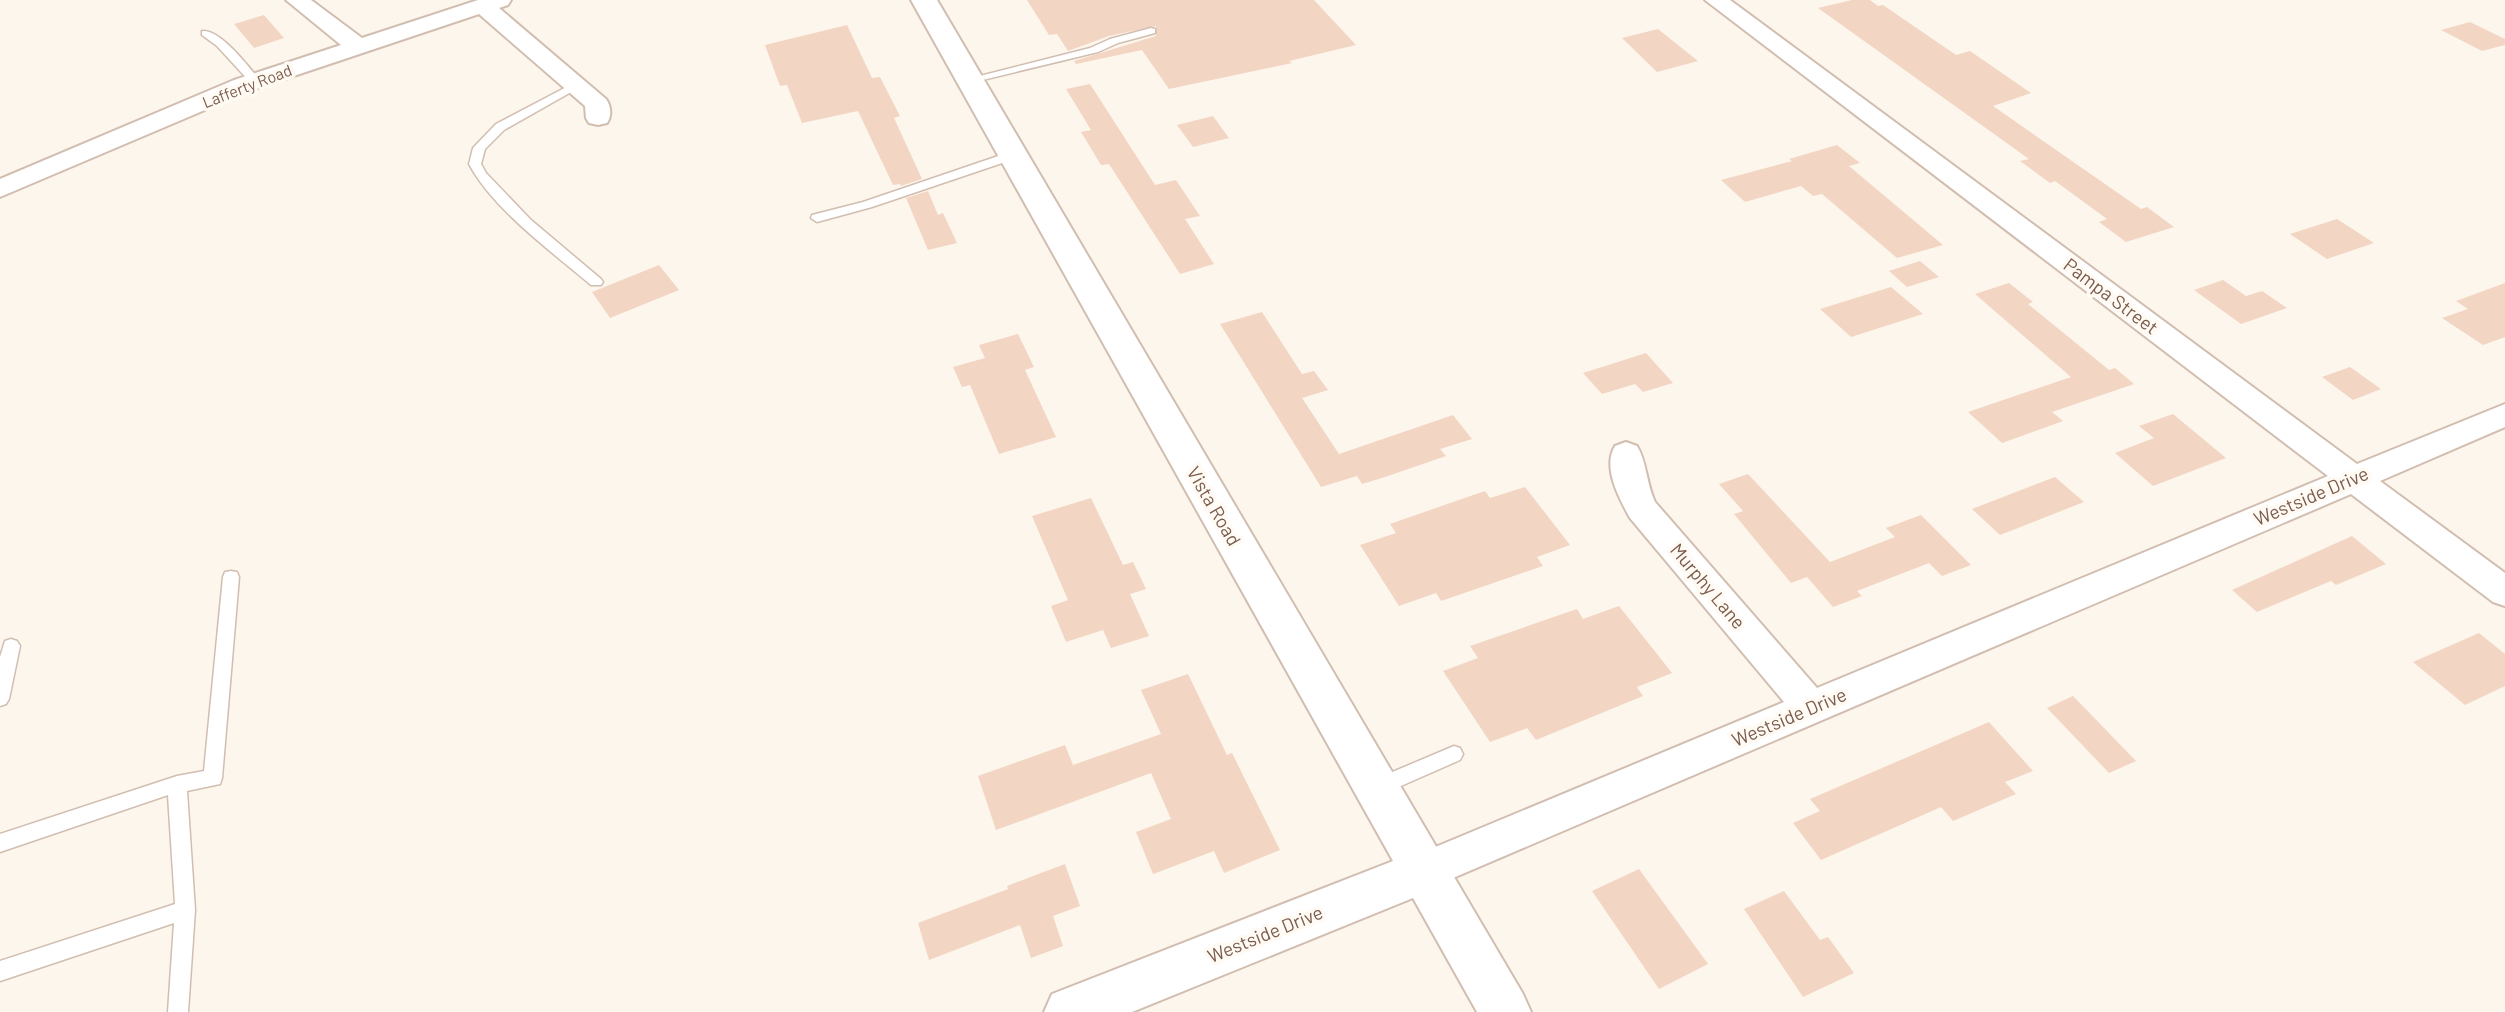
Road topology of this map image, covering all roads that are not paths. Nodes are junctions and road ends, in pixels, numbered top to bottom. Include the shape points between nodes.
1 (297, 0) edge
2 (924, 0) edge
3 (1716, 0) edge
4 (487, 2) edge
5 (1151, 31) dead end
6 (206, 33) dead end
7 (359, 47) junction
8 (970, 80) junction
9 (256, 81) junction
10 (576, 85) junction
11 (598, 118) dead end
12 (1013, 155) junction
13 (0, 189) edge
14 (817, 218) dead end
15 (596, 282) dead end
16 (2505, 415) edge
17 (1626, 454) dead end
18 (2354, 478) junction
19 (231, 577) dead end
20 (2505, 592) edge
21 (11, 646) dead end
22 (0, 699) edge
23 (1811, 708) junction
24 (1454, 754) dead end
25 (177, 784) junction
26 (1376, 788) junction
27 (0, 843) edge
28 (1424, 871) junction
29 (185, 910) junction
30 (0, 971) edge
31 (178, 1012) edge
32 (1070, 1012) edge
33 (1505, 1012) edge

1 - 7 street
2 - 8 street, Vista Road
3 - 18 street, Pampa Street
4 - 7 street, Lafferty Road
4 - 10 street
5 - 8 lane
6 - 9 lane
7 - 9 street, Lafferty Road
8 - 12 street, Vista Road
9 - 13 street, Lafferty Road
10 - 11 street via 597,103
10 - 15 lane via 500,127 479,148 475,164 526,223
12 - 14 lane
12 - 26 street, Vista Road
16 - 18 street, Westside Drive
17 - 23 street, Murphy Lane via 1630,484 1642,509
18 - 20 street, Pampa Street
18 - 23 street, Westside Drive
19 - 25 lane via 213,778
21 - 22 lane
23 - 28 street, Westside Drive
24 - 26 lane
25 - 27 lane
25 - 29 lane
26 - 28 street, Vista Road
28 - 32 street, Westside Drive
28 - 33 street, Vista Road
29 - 30 lane
29 - 31 lane

